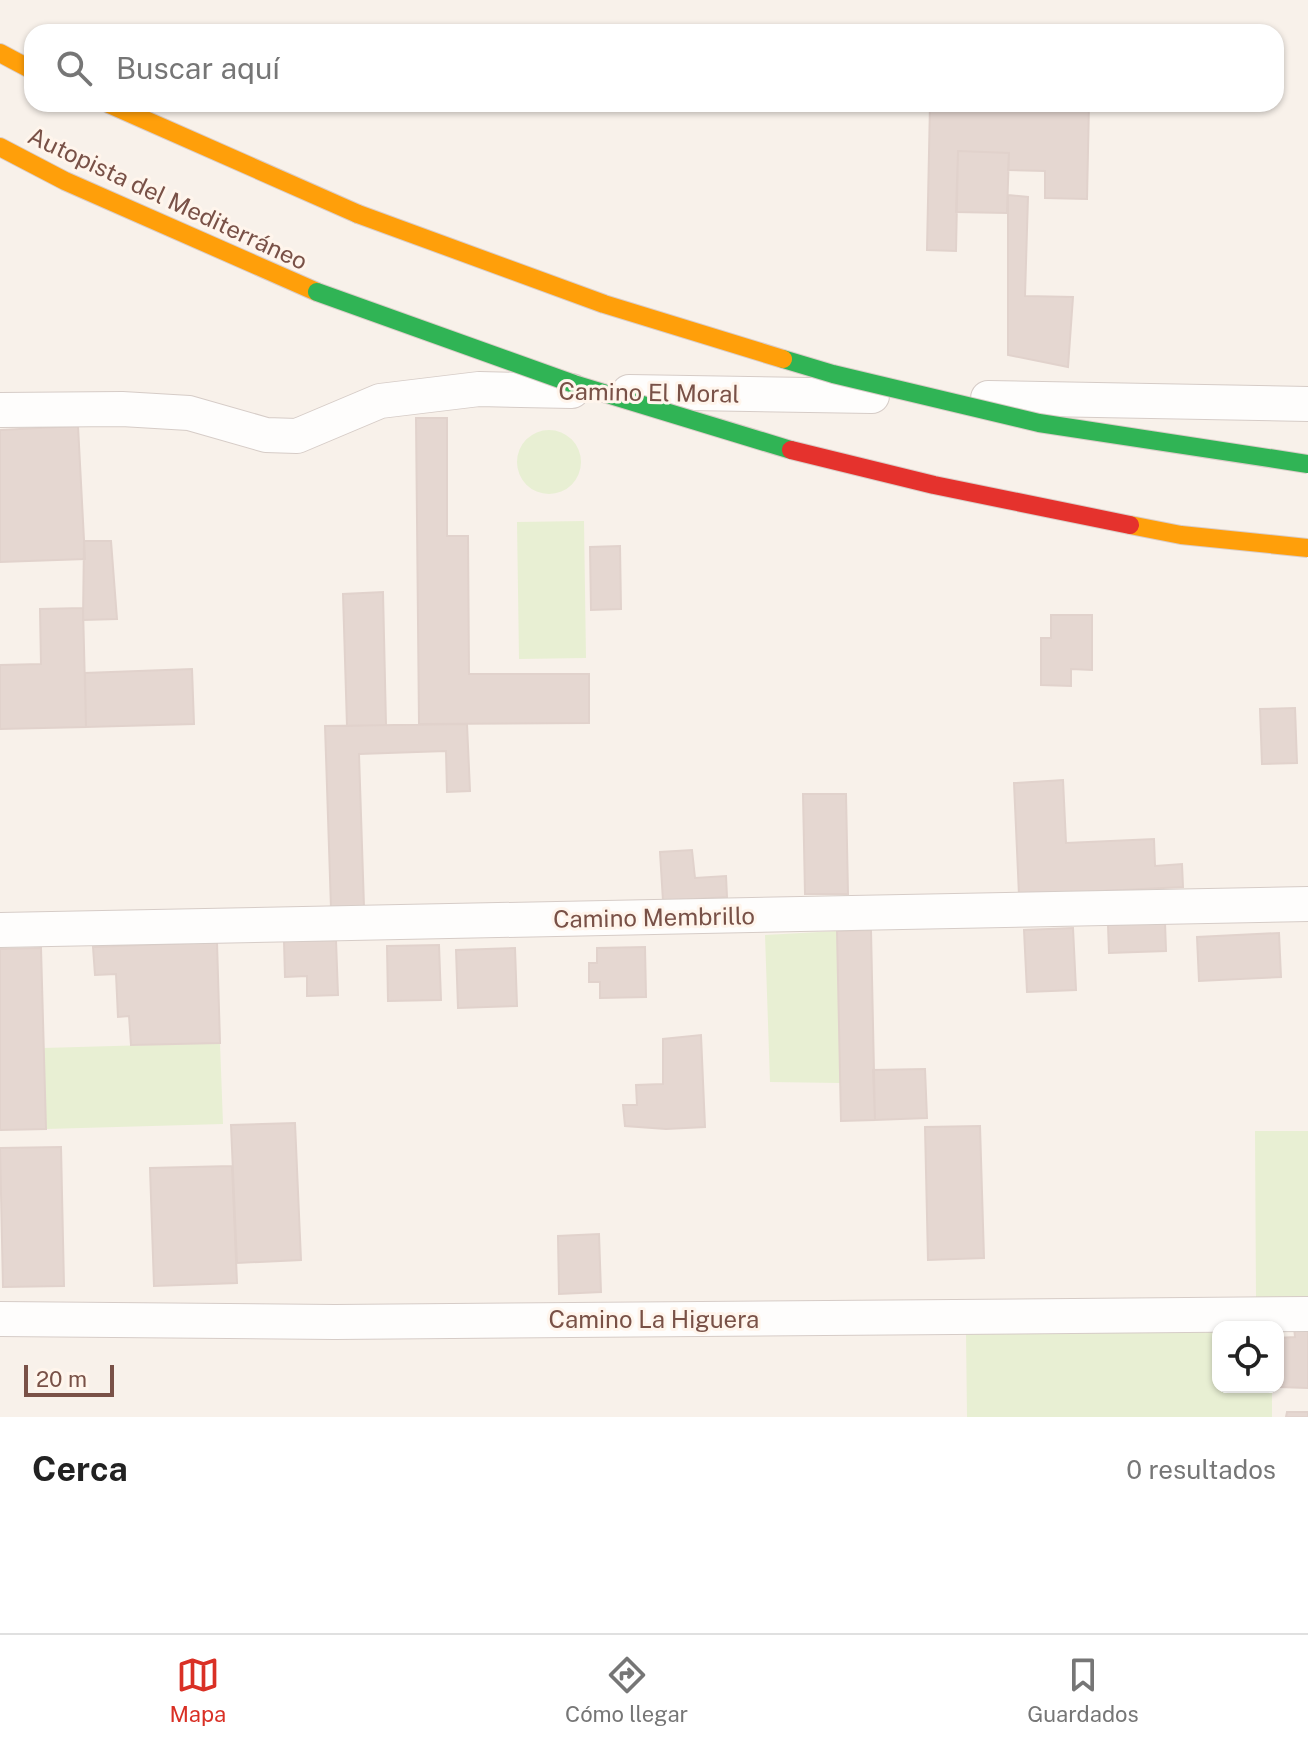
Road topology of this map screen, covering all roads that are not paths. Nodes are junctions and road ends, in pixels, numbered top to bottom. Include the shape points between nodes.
1 (0, 53) edge
2 (24, 66) edge
3 (127, 112) edge
4 (0, 147) edge
5 (1308, 404) edge
6 (0, 410) edge
7 (1308, 464) edge
8 (1308, 548) edge
9 (1308, 904) edge
10 (0, 930) edge
11 (1308, 1314) edge
12 (0, 1319) edge

1 - 2 highway
3 - 7 highway, bridge via 358,214 604,304 833,374 1039,423
4 - 8 highway, Autopista del Mediterráneo, bridge via 317,292 574,384 753,440 934,485 1181,535
5 - 6 street, Camino El Moral via 479,389 380,401 297,436 266,435 189,413
9 - 10 street, Camino Membrillo
11 - 12 street, Camino La Higuera via 335,1322

